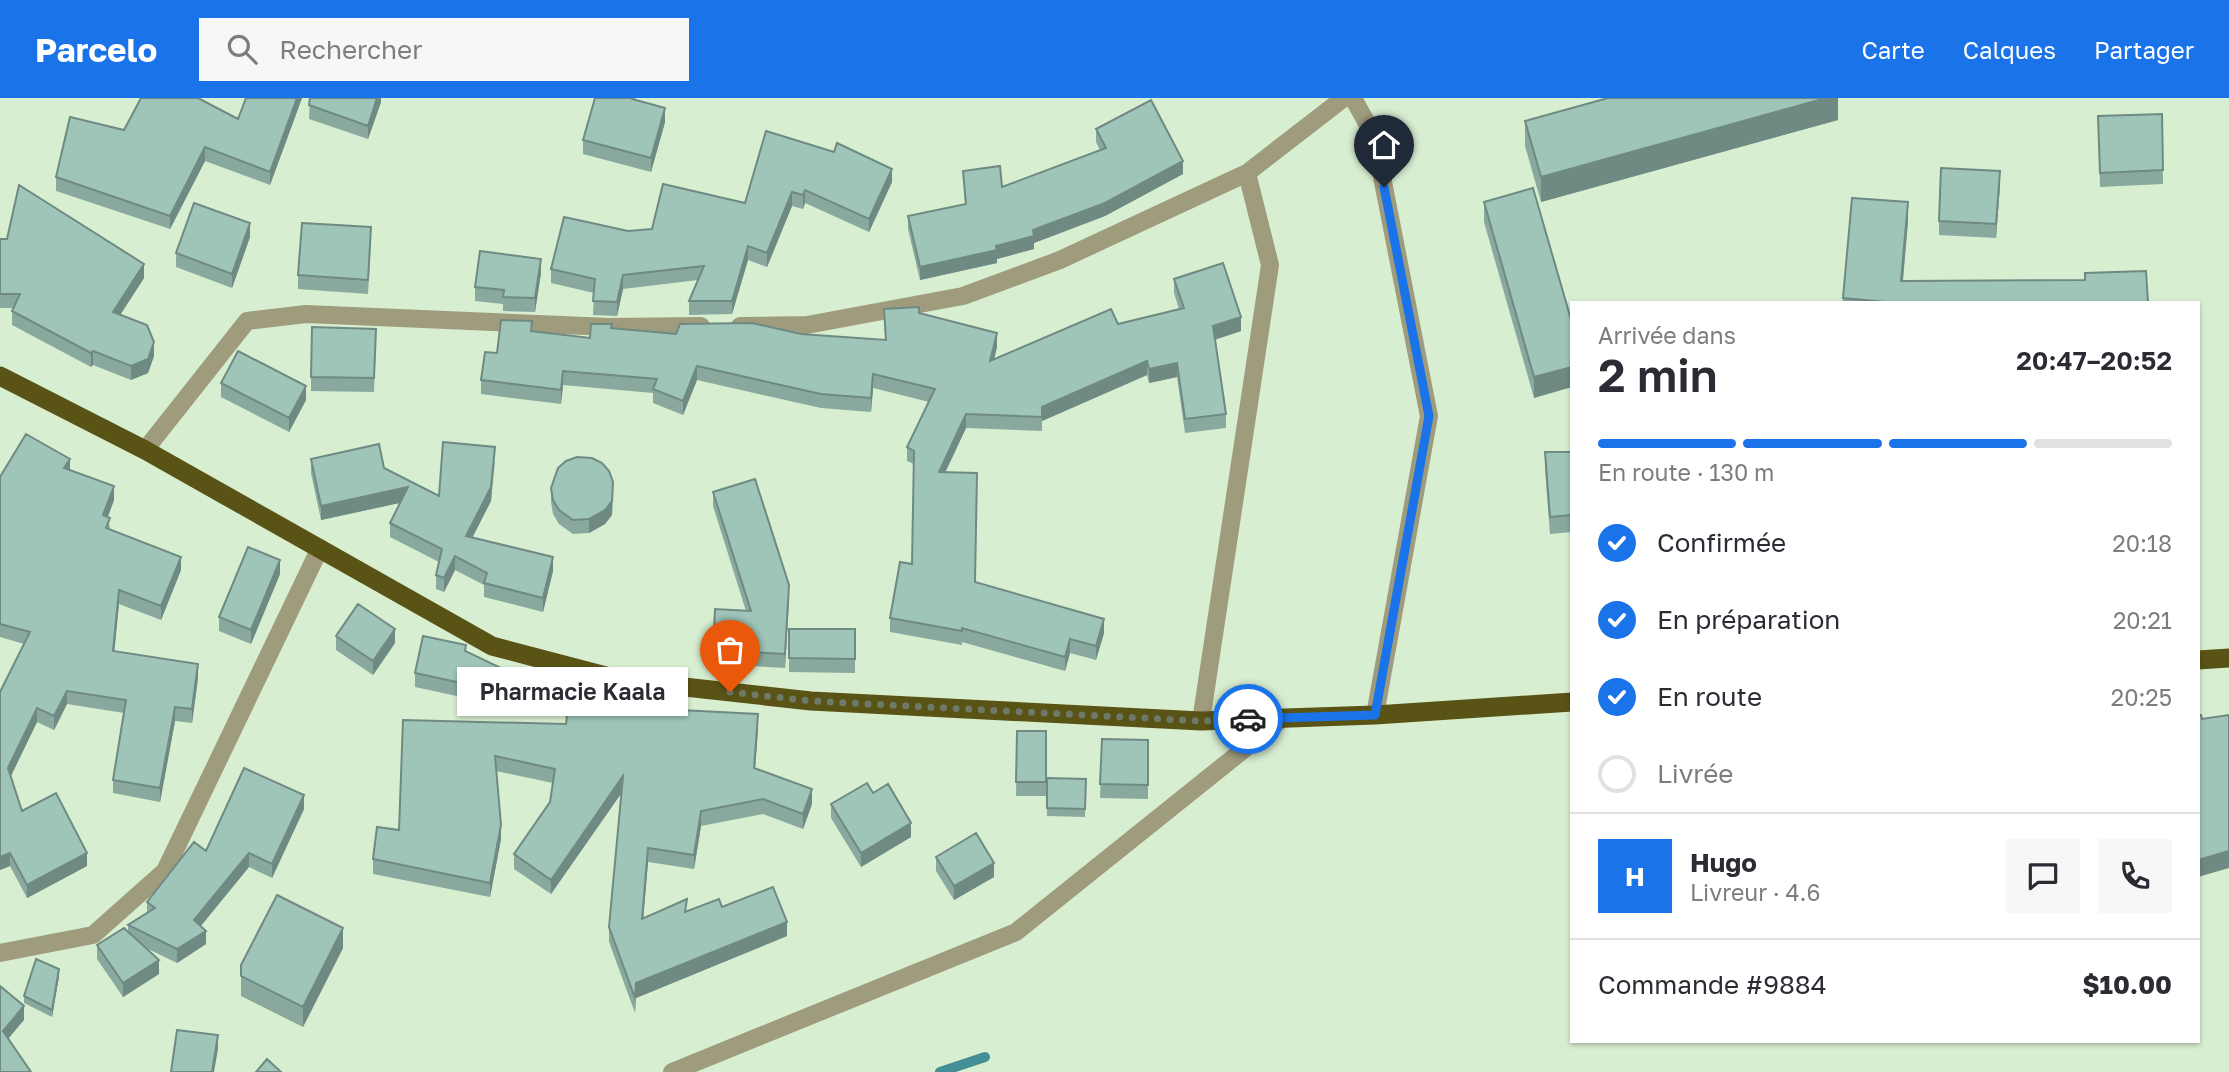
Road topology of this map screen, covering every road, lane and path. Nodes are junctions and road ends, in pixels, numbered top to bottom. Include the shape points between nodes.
1 (1344, 98) edge
2 (1353, 98) edge
3 (1247, 173) junction
4 (0, 376) edge
5 (145, 450) junction
6 (320, 548) junction
7 (2229, 658) edge
8 (2200, 660) edge
9 (1570, 702) edge
10 (1375, 715) junction
11 (1283, 718) junction
12 (1201, 721) junction
13 (0, 953) edge
14 (672, 1072) edge

1 - 3 street
2 - 10 street via 1374,136 1429,416
3 - 5 street via 1060,260 963,296 807,325 610,327 306,314 247,321
3 - 12 street via 1270,265
4 - 5 highway
5 - 6 highway
6 - 12 highway via 492,646 621,680 811,701
6 - 13 street via 165,871 93,935
7 - 8 highway
9 - 10 highway
10 - 11 highway
11 - 12 highway
11 - 14 street via 1016,932

